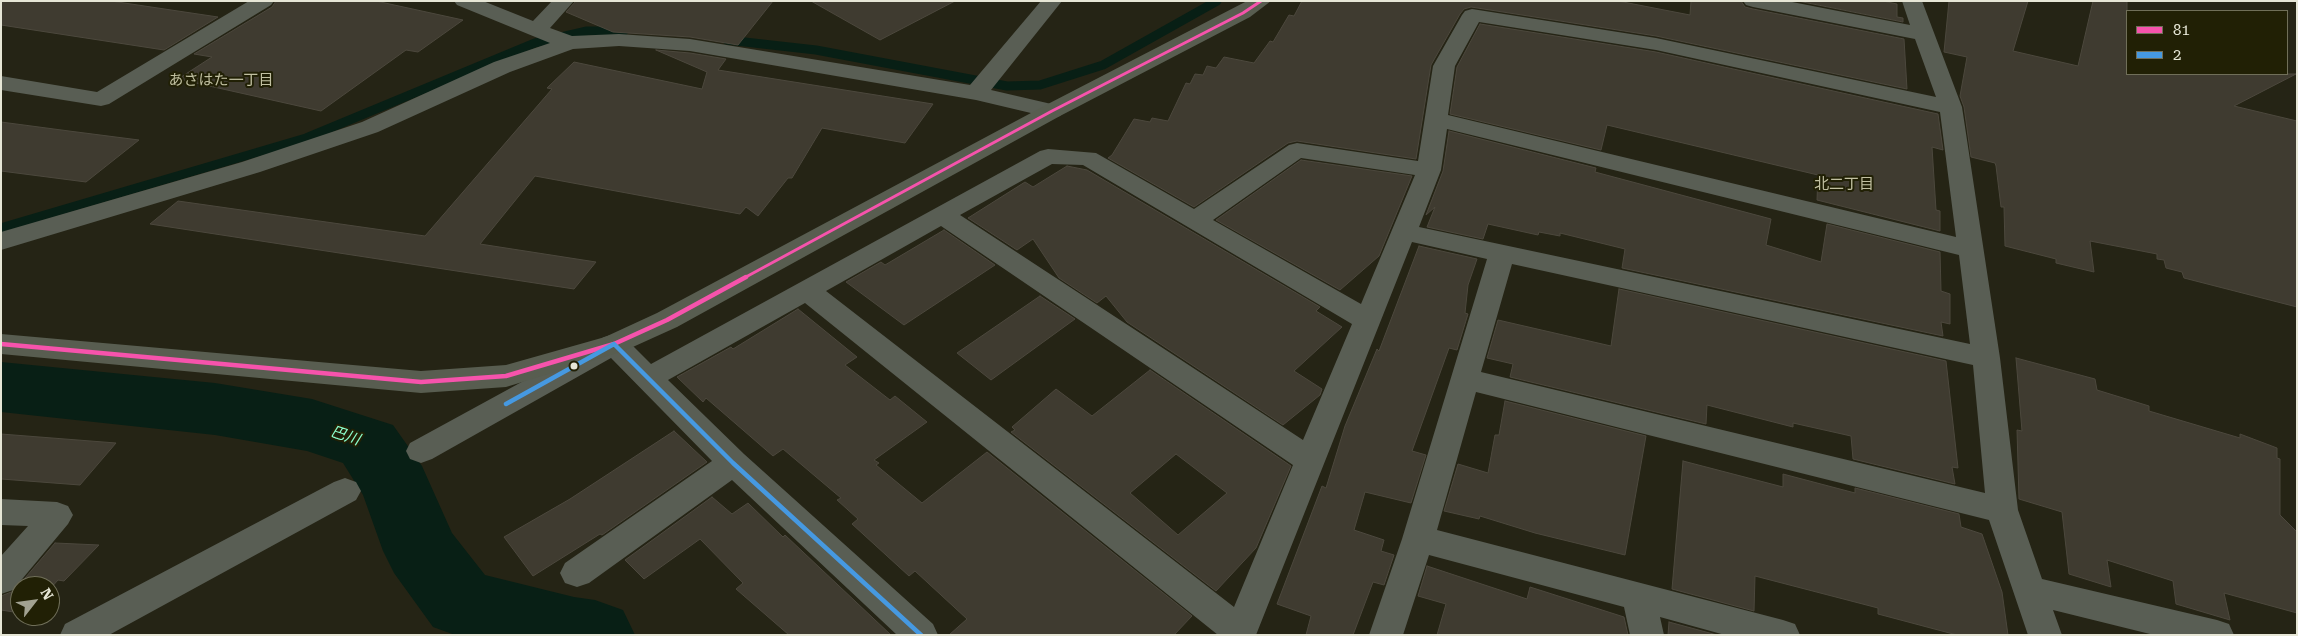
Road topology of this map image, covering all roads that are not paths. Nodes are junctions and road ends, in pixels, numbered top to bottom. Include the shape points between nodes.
1 (264, 1) edge
2 (464, 1) edge
3 (564, 1) edge
4 (1052, 1) edge
5 (1262, 1) edge
6 (1753, 1) edge
7 (1912, 1) edge
8 (536, 30) junction
9 (1924, 34) junction
10 (570, 44) junction
11 (1, 83) edge
12 (976, 92) junction
13 (1951, 107) junction
14 (1052, 111) junction
15 (1436, 119) junction
16 (1429, 170) junction
17 (942, 215) junction
18 (1195, 220) junction
19 (1404, 232) junction
20 (1, 241) edge
21 (1971, 249) junction
22 (1502, 253) junction
23 (807, 290) junction
24 (1368, 321) junction
25 (1, 344) edge
26 (614, 344) junction
27 (1986, 358) junction
28 (647, 379) junction
29 (1465, 379) junction
30 (421, 451) dead end
31 (1311, 461) junction
32 (733, 464) junction
33 (345, 491) dead end
34 (2002, 510) junction
35 (1, 512) edge
36 (1418, 539) junction
37 (577, 573) dead end
38 (1, 580) edge
39 (2030, 590) junction
40 (1638, 597) junction
41 (2147, 626) edge
42 (1240, 633) edge
43 (77, 635) edge
44 (921, 635) edge
45 (1386, 635) edge
46 (1647, 635) edge
47 (1783, 635) edge
48 (2045, 635) edge
49 (2217, 635) edge

1 - 11 street via 101,99
2 - 8 street
3 - 8 street
4 - 12 street
5 - 14 main road via 1157,59
6 - 9 street
7 - 9 street
8 - 10 street
9 - 13 street
10 - 12 street via 619,40 690,45
10 - 20 street via 502,67 361,130 251,167
12 - 14 street
13 - 15 street via 1656,44 1472,15 1444,66
13 - 21 street
14 - 26 main road via 667,320
15 - 16 street
15 - 21 street
16 - 18 street via 1297,150
16 - 19 street
17 - 18 street via 1048,156 1088,158
17 - 23 street
17 - 31 street
18 - 24 street
19 - 22 street
19 - 24 street
21 - 27 street
22 - 27 street
22 - 29 street
23 - 28 street
23 - 42 street
24 - 31 street
25 - 26 main road via 421,382 506,376
26 - 28 street
26 - 30 street
27 - 34 street
28 - 32 street
29 - 34 street
29 - 36 street
31 - 42 street
32 - 37 street
32 - 44 street
33 - 43 street
34 - 39 street
35 - 38 street via 57,514
36 - 40 street
36 - 45 street
39 - 41 street
39 - 48 street
40 - 46 street
40 - 47 street
41 - 49 street

